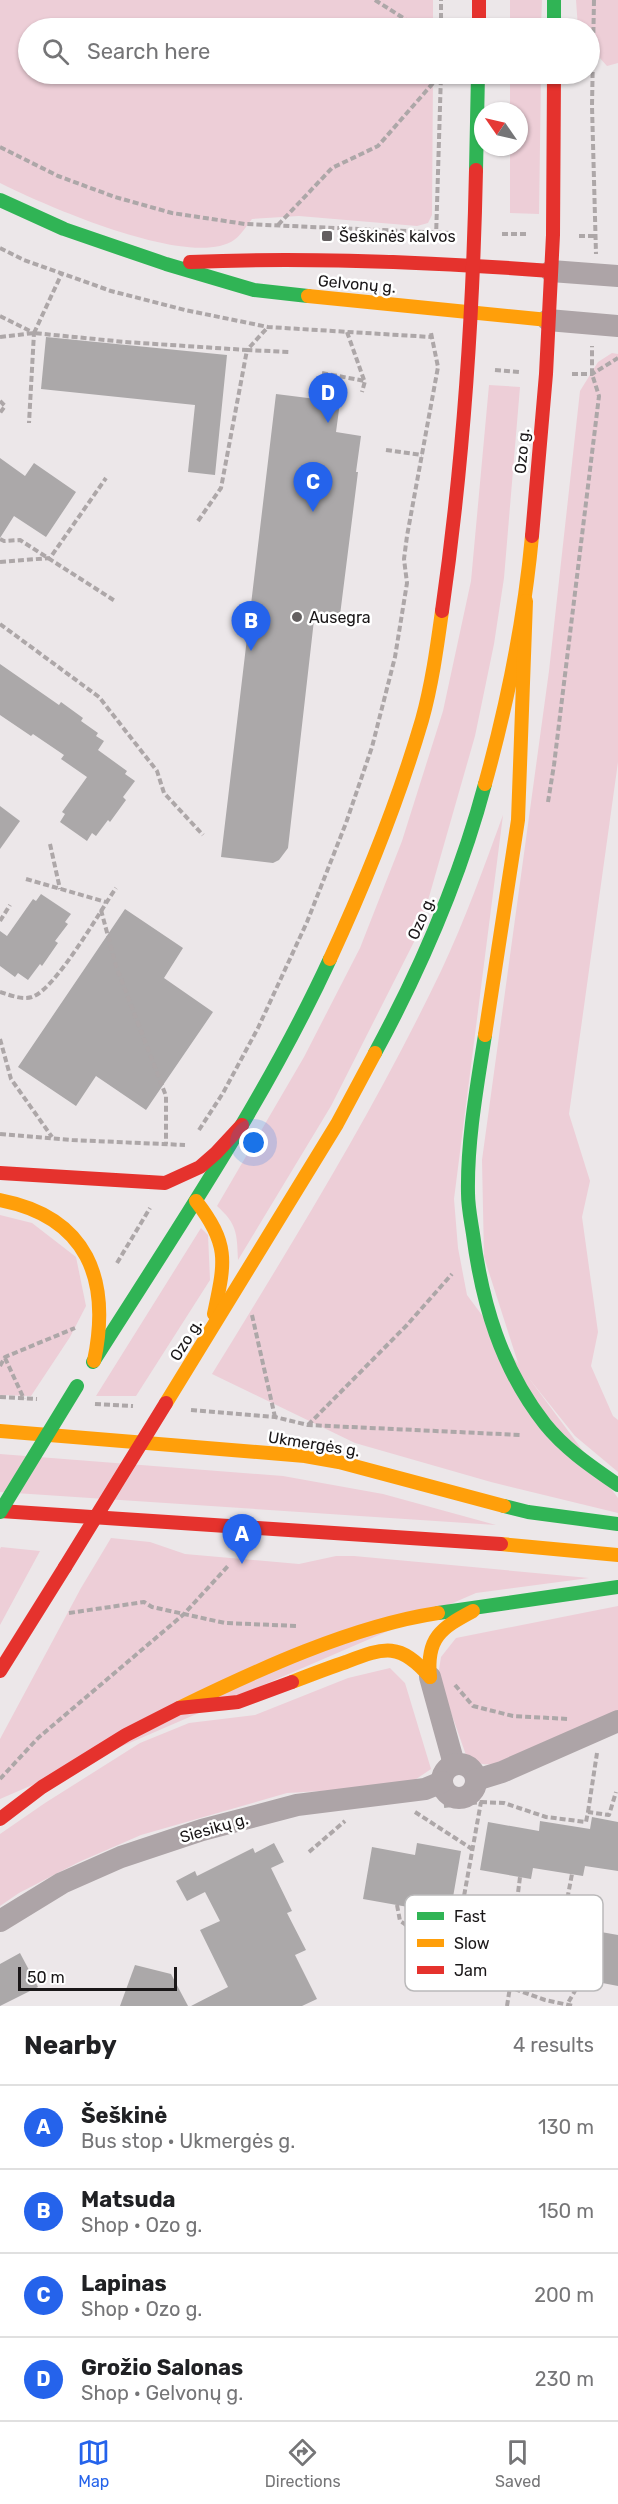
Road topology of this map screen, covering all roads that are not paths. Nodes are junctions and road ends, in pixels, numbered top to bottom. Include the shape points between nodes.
1 (479, 0) edge
2 (554, 0) edge
3 (479, 18) edge
4 (554, 18) edge
5 (478, 84) edge
6 (554, 84) edge
7 (0, 200) edge
8 (166, 264) junction
9 (475, 265) junction
10 (551, 271) junction
11 (618, 276) edge
12 (472, 311) junction
13 (548, 320) junction
14 (618, 326) edge
15 (526, 601) junction
16 (242, 1125) junction
17 (0, 1173) edge
18 (165, 1183) junction
19 (0, 1200) edge
20 (196, 1201) junction
21 (209, 1333) junction
22 (94, 1360) junction
23 (0, 1431) edge
24 (618, 1485) edge
25 (0, 1511) edge
26 (618, 1524) edge
27 (618, 1555) edge
28 (618, 1587) edge
29 (477, 1608) junction
30 (0, 1671) edge
31 (430, 1677) junction
32 (179, 1708) junction
33 (618, 1721) edge
34 (448, 1773) junction
35 (0, 1819) edge
36 (0, 1921) edge

1 - 3 main road
2 - 4 main road
5 - 9 main road
6 - 10 main road, Ozo g.
7 - 8 main road, Gelvonų g. via 64,229
8 - 9 main road, Gelvonų g. via 316,260
8 - 12 main road, Gelvonų g. via 254,290
9 - 10 main road, Gelvonų g.
9 - 12 main road
10 - 11 street
10 - 13 main road, Ozo g.
12 - 13 main road, Gelvonų g.
12 - 16 main road via 456,517 422,718 380,844 342,939
13 - 14 street
13 - 15 main road, Ozo g.
15 - 21 main road, Ozo g. via 503,719 474,827 436,927 337,1124
15 - 24 main road via 518,820 475,1098 468,1194 479,1279 507,1365 545,1424 574,1454
16 - 18 main road via 212,1158 187,1176
16 - 20 main road
17 - 18 main road
18 - 20 main road
19 - 22 main road via 49,1216 78,1244 100,1292
20 - 21 main road via 212,1220 223,1243 223,1273
20 - 22 main road
21 - 30 main road, Ozo g., bridge
22 - 25 main road, bridge
23 - 26 main road, Ukmergės g. via 305,1456 528,1512
25 - 27 main road via 430,1538
28 - 29 main road
29 - 31 main road via 433,1639 427,1661
29 - 32 main road via 398,1621 327,1644
31 - 32 main road via 404,1654 392,1649 377,1650 238,1702
31 - 34 street
32 - 35 main road via 126,1735 42,1787
33 - 34 street via 502,1772 478,1791 461,1797 450,1796
34 - 36 street, Siesikų g. via 425,1789 297,1805 202,1830 121,1857 62,1883

